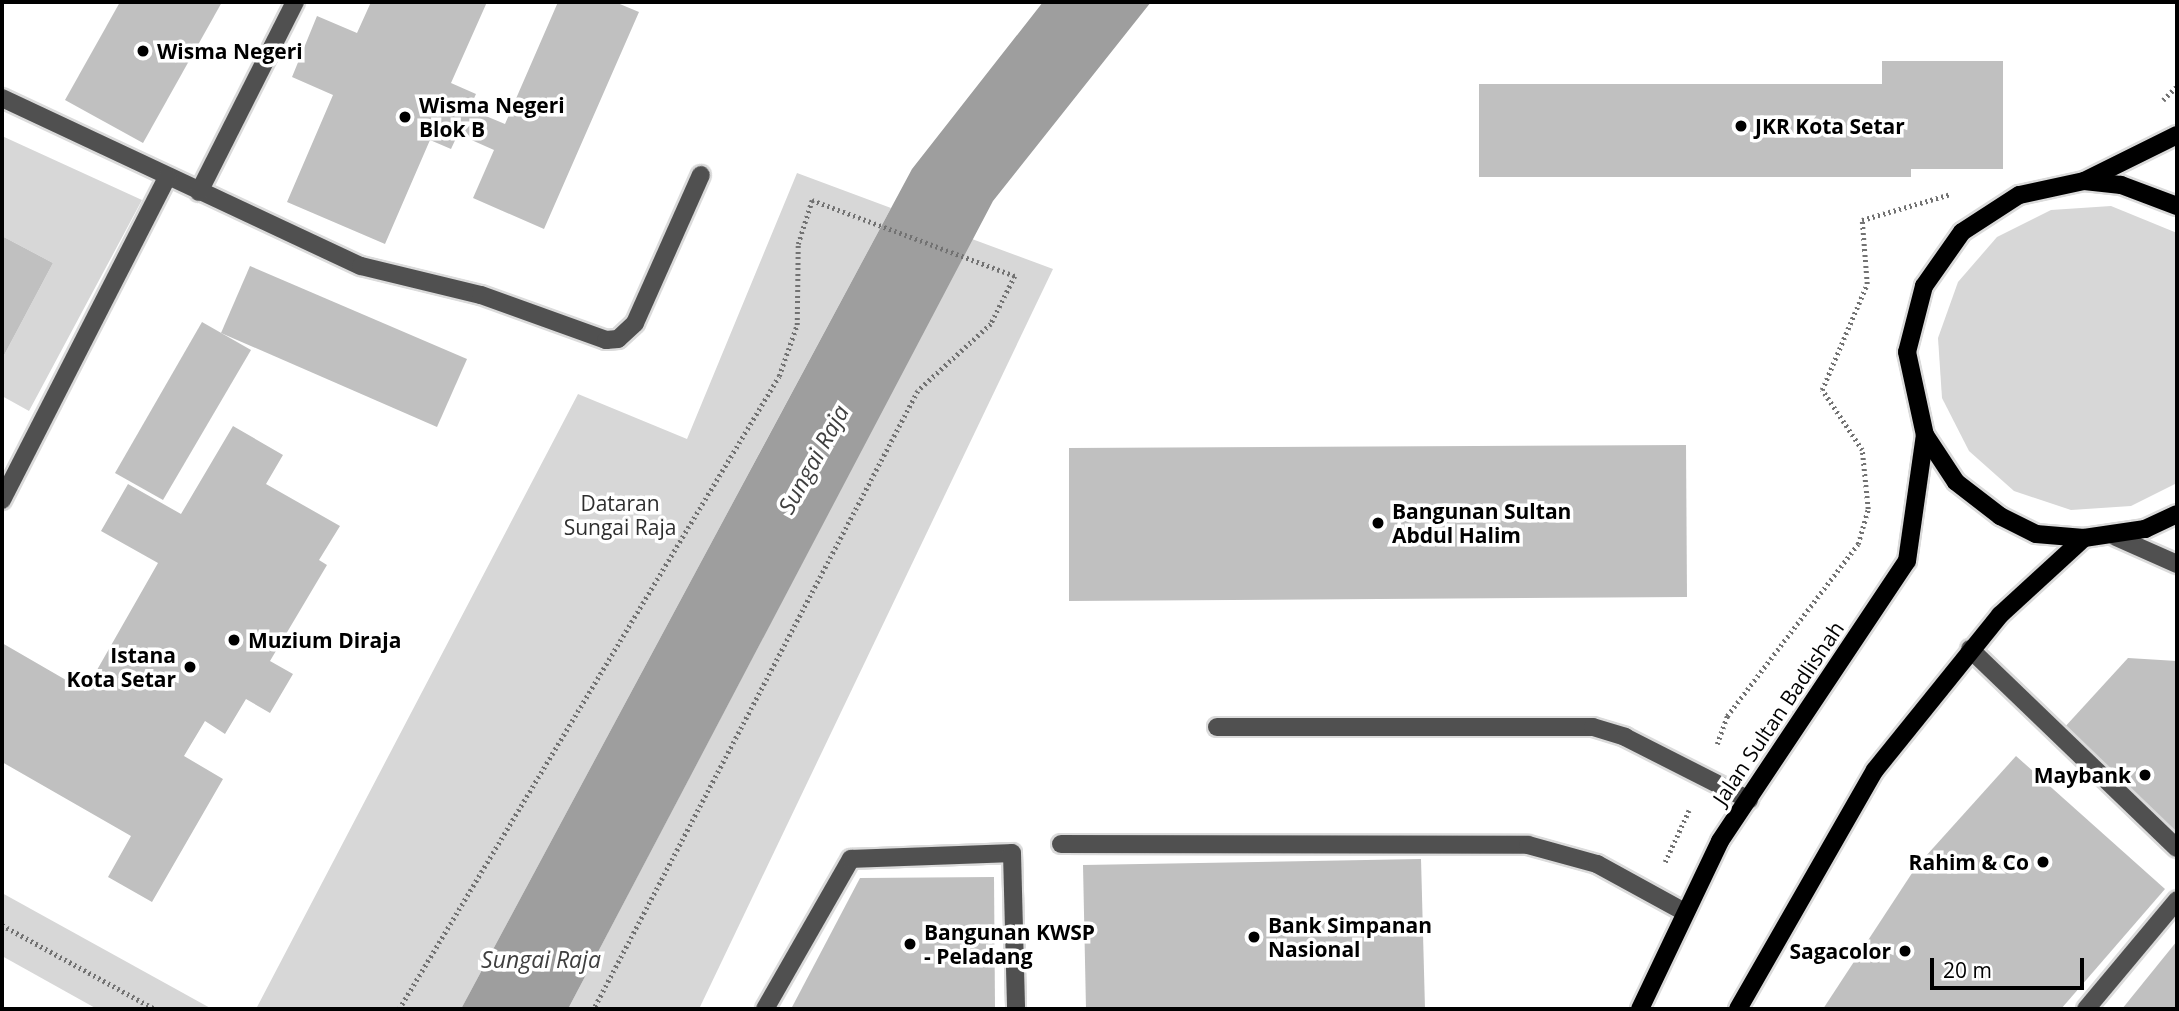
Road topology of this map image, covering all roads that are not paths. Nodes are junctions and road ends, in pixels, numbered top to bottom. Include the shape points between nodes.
1 (295, 2) edge
2 (2, 98) edge
3 (2177, 135) edge
4 (701, 175) dead end
5 (167, 177) junction
6 (2084, 181) junction
7 (199, 192) junction
8 (2177, 206) edge
9 (1924, 435) junction
10 (2, 500) edge
11 (2177, 514) edge
12 (2116, 537) junction
13 (2084, 538) junction
14 (2177, 565) edge
15 (1970, 649) junction
16 (1217, 727) dead end
17 (1749, 800) junction
18 (1061, 844) dead end
19 (2177, 848) edge
20 (2177, 901) edge
21 (1683, 911) junction
22 (765, 1009) edge
23 (1016, 1009) edge
24 (1640, 1009) edge
25 (1738, 1009) edge
26 (2086, 1009) edge

1 - 7 street
2 - 5 street
3 - 6 main road
4 - 7 street via 635,323 618,339 606,340 481,295 361,266
5 - 7 street
5 - 10 street
6 - 8 main road via 2122,185
6 - 9 main road via 2019,195 1962,232 1924,286 1908,352
9 - 13 main road via 1956,482 2000,516 2036,534
9 - 17 main road, Jalan Sultan Badlishah via 1907,561
11 - 12 main road
12 - 13 main road
12 - 14 street
13 - 15 main road
15 - 19 street
15 - 25 main road via 1875,770
16 - 17 street via 1593,727
17 - 21 main road, Jalan Sultan Badlishah
18 - 21 street via 1528,845 1597,864
20 - 26 street
21 - 24 main road, Jalan Sultan Badlishah
22 - 23 street via 851,859 1012,853

